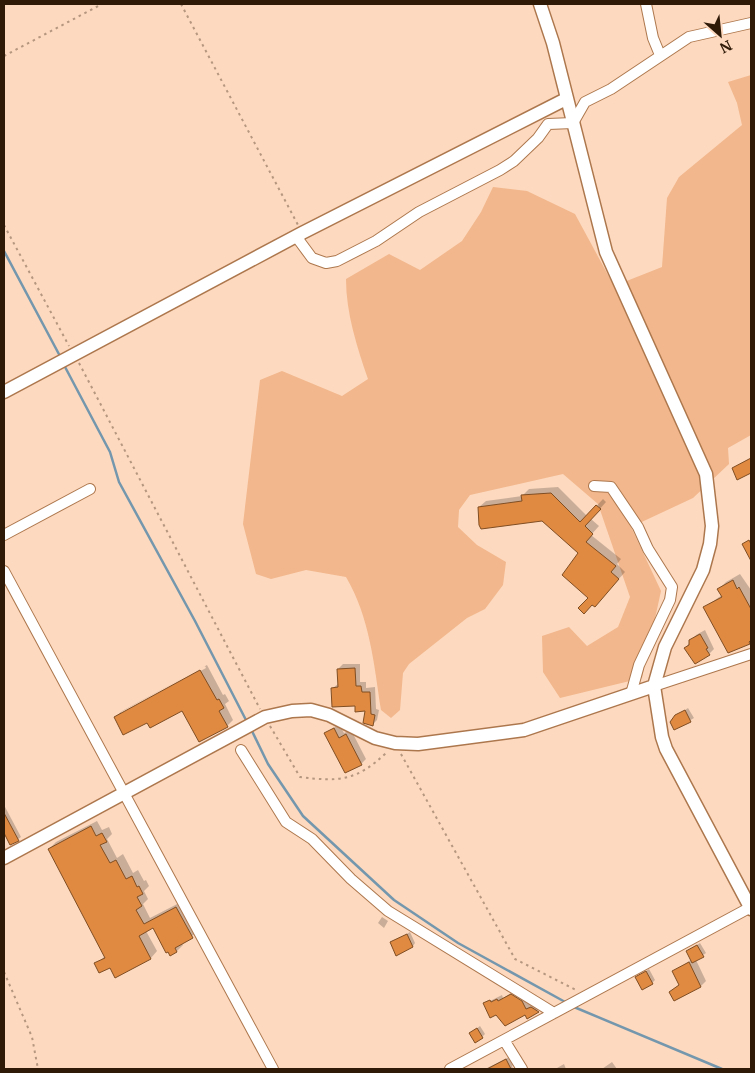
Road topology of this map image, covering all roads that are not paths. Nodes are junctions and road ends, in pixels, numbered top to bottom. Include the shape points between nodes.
1 (540, 4) edge
2 (646, 4) edge
3 (751, 22) edge
4 (660, 54) junction
5 (566, 99) junction
6 (573, 123) junction
7 (302, 234) junction
8 (4, 392) edge
9 (594, 486) dead end
10 (90, 488) dead end
11 (4, 535) edge
12 (4, 571) edge
13 (751, 654) edge
14 (654, 686) junction
15 (631, 694) junction
16 (241, 750) dead end
17 (124, 793) junction
18 (4, 858) edge
19 (751, 908) edge
20 (558, 1011) junction
21 (504, 1040) junction
22 (273, 1069) edge
23 (450, 1069) edge
24 (522, 1069) edge

1 - 5 street
2 - 4 street
3 - 4 street via 690,37
4 - 6 street via 611,89 585,102
5 - 6 street
5 - 7 street
6 - 7 street via 548,124 538,138 507,165 337,261 326,263 312,258 298,239
6 - 14 street via 606,252 706,474 710,498 712,526 703,570 665,647
7 - 8 street
9 - 15 street via 610,487 638,527 672,587 670,600 639,666
10 - 11 street
12 - 17 street
13 - 14 street
14 - 15 street
14 - 19 street via 666,749
15 - 17 street via 524,730 418,744 376,738 329,715 311,710 265,716
16 - 20 street via 286,822 312,839 388,911
17 - 18 street
17 - 22 street
19 - 20 street
20 - 21 street
21 - 23 street
21 - 24 street

